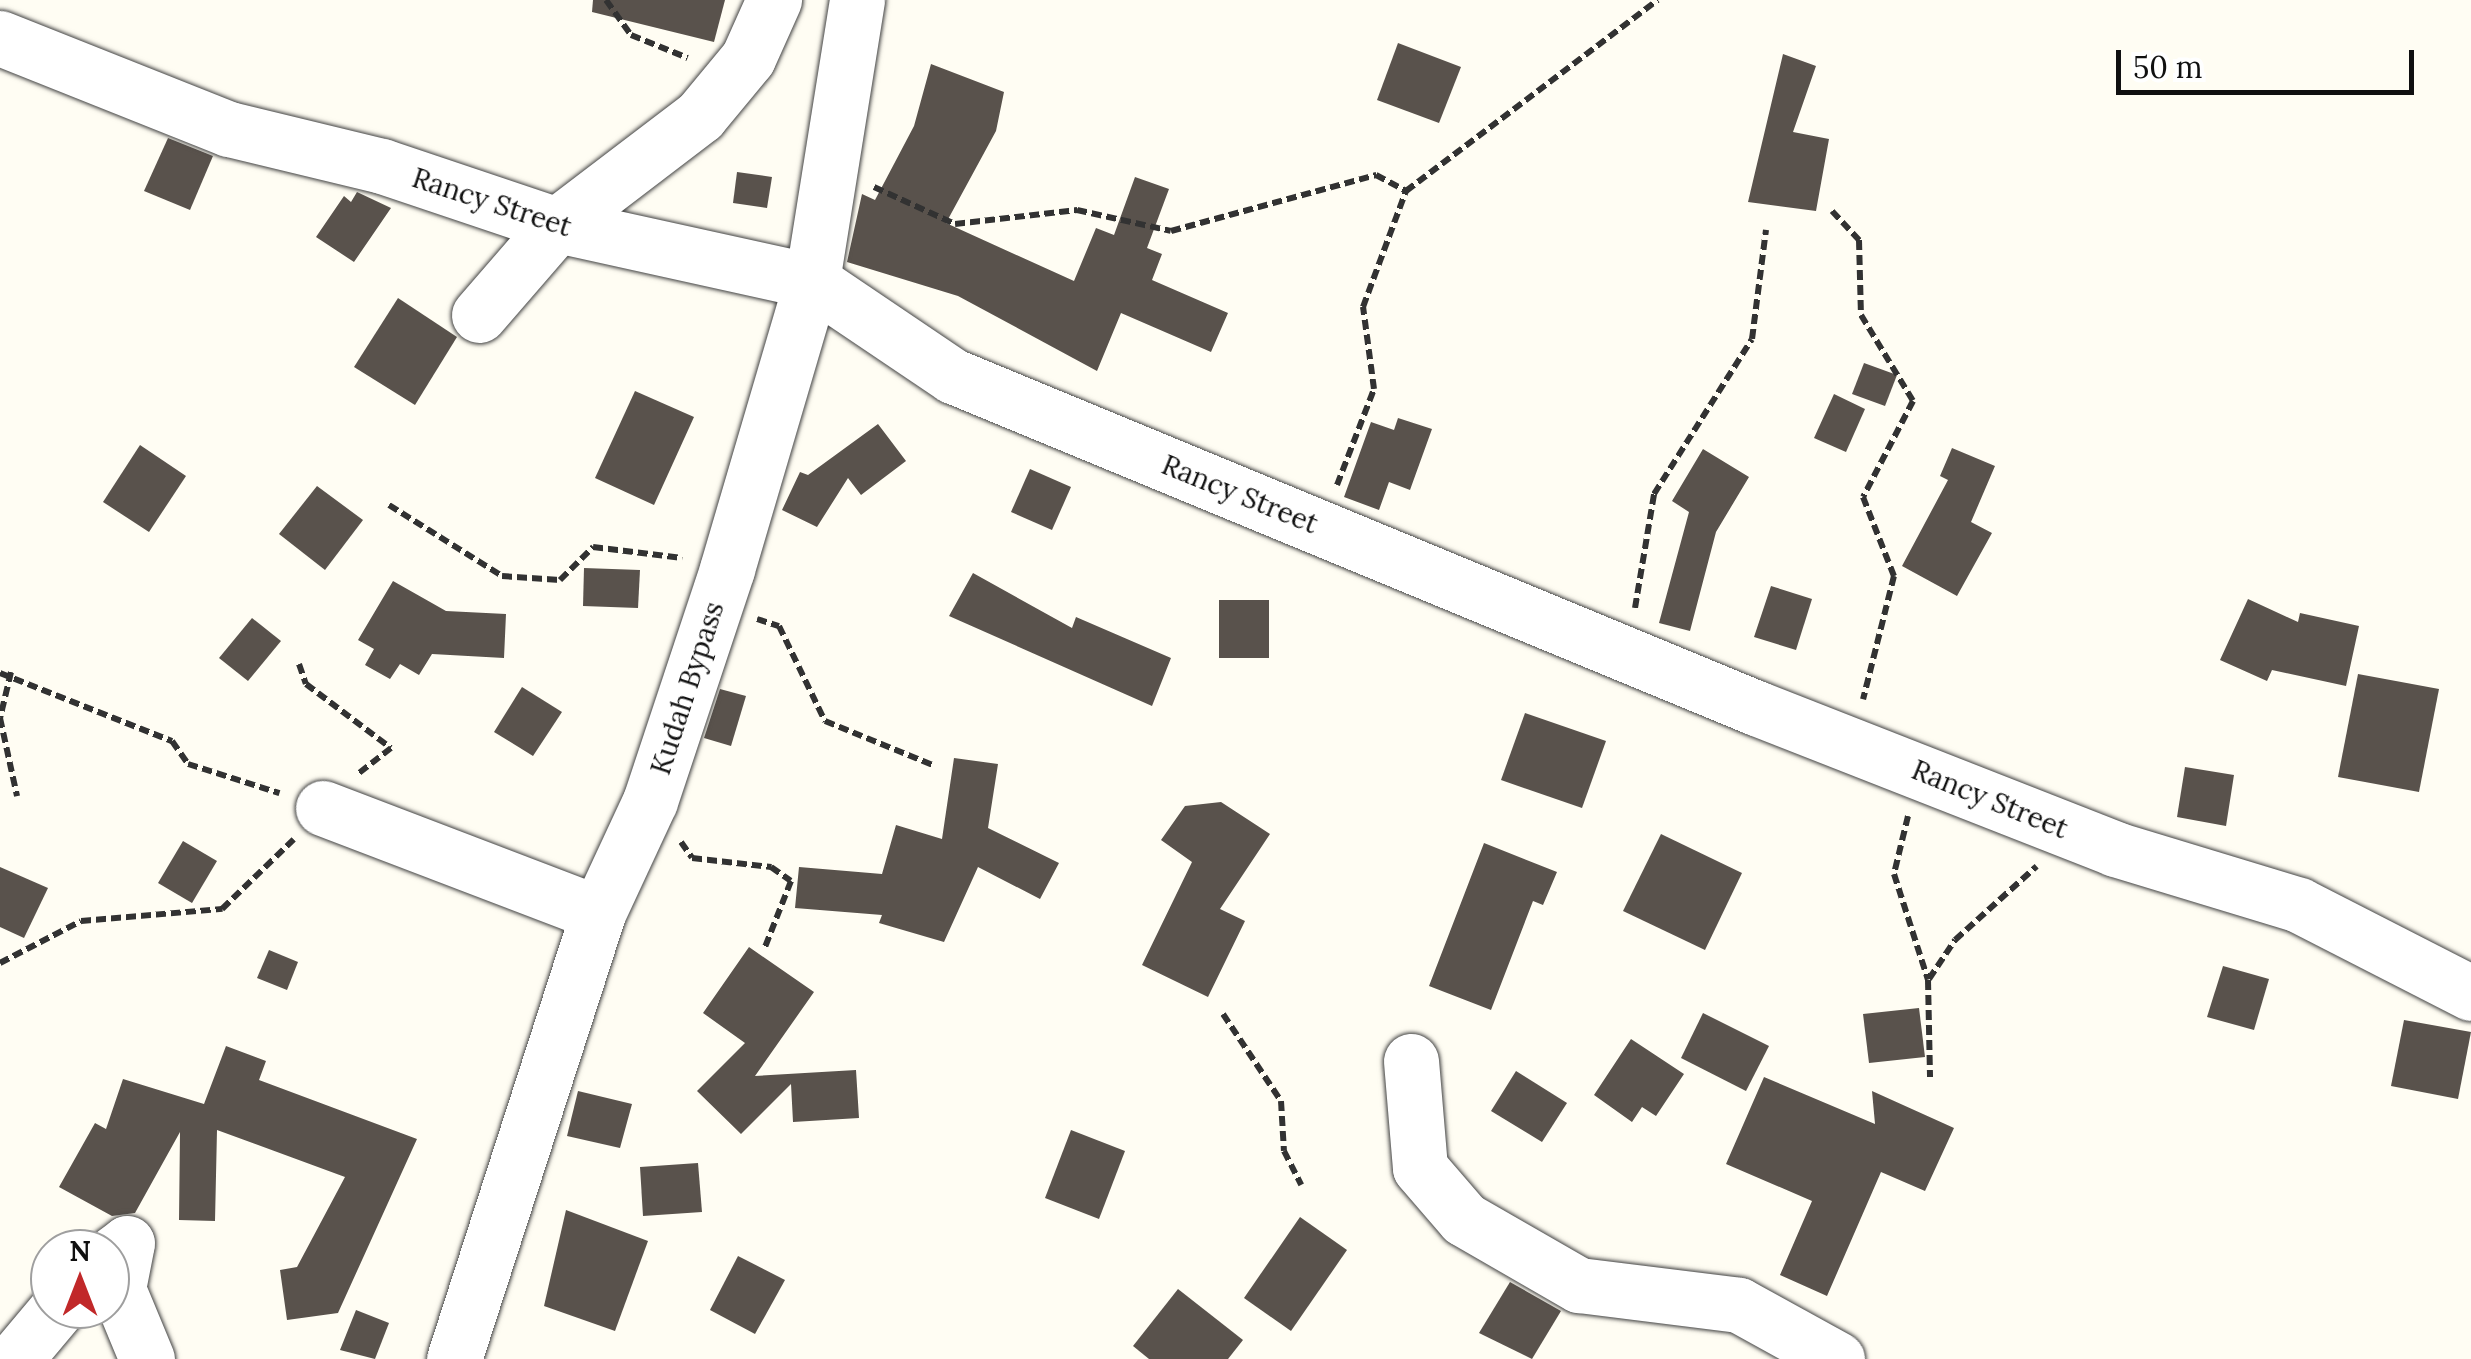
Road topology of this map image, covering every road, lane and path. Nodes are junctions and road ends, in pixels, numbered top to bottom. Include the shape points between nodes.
1 (774, 0) edge
2 (856, 0) edge
3 (1658, 0) edge
4 (0, 38) edge
5 (833, 188) junction
6 (1406, 191) junction
7 (1832, 211) dead end
8 (557, 225) junction
9 (1766, 230) dead end
10 (812, 281) junction
11 (479, 315) dead end
12 (388, 505) dead end
13 (1324, 530) junction
14 (720, 588) junction
15 (1627, 654) junction
16 (299, 664) dead end
17 (11, 672) junction
18 (0, 674) edge
19 (1872, 752) junction
20 (932, 765) dead end
21 (17, 796) dead end
22 (650, 801) junction
23 (323, 808) junction
24 (2044, 862) dead end
25 (598, 913) junction
26 (766, 947) dead end
27 (0, 962) edge
28 (1928, 980) junction
29 (2471, 992) edge
30 (1223, 1014) dead end
31 (1411, 1061) dead end
32 (1930, 1077) dead end
33 (1301, 1186) dead end
34 (130, 1317) edge
35 (40, 1329) edge
36 (15, 1359) edge
37 (148, 1359) edge
38 (454, 1359) edge
39 (1837, 1359) edge

1 - 8 street via 748,58 700,116
2 - 5 street, Kudah Bypass
3 - 6 path
4 - 8 street, Rancy Street via 229,129 382,166
5 - 6 path via 878,186 955,224 1077,210 1171,231 1376,176
5 - 10 street, Kudah Bypass
6 - 13 path via 1364,307 1374,389 1354,422
7 - 19 path via 1859,240 1862,315 1913,401 1863,497 1894,576
8 - 10 street, Rancy Street
8 - 11 street
9 - 15 path via 1752,339 1654,494
10 - 13 street, Rancy Street via 953,376
10 - 14 street, Kudah Bypass
12 - 14 path via 502,576 560,580 593,547
13 - 15 street, Rancy Street
14 - 20 path via 779,626 825,722
14 - 22 street, Kudah Bypass
15 - 19 street, Rancy Street
16 - 23 path via 306,684 391,748
17 - 18 path
17 - 21 path via 0,718
17 - 23 path via 172,740 188,764
19 - 28 path via 1908,812 1894,874
19 - 29 street, Rancy Street via 2115,849 2299,906
22 - 25 street, Kudah Bypass
22 - 26 path via 692,858 772,867 791,880
23 - 25 street
23 - 27 path via 222,909 81,921
24 - 28 path via 1956,940
25 - 38 street, Kudah Bypass
28 - 32 path
30 - 33 path via 1281,1101 1284,1150
31 - 39 street via 1420,1168 1464,1219 1578,1285 1739,1305
34 - 37 street
35 - 36 street

